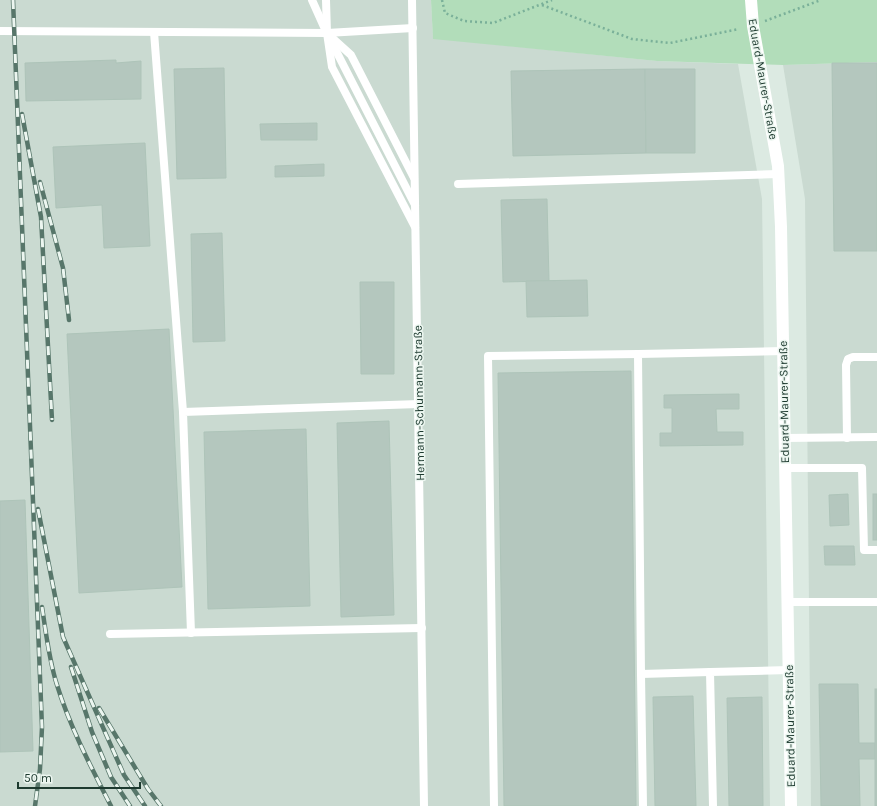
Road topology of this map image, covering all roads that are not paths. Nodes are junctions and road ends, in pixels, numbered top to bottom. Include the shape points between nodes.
1 (312, 0) edge
2 (326, 0) edge
3 (412, 0) edge
4 (751, 0) edge
5 (413, 28) junction
6 (0, 32) edge
7 (154, 32) junction
8 (327, 33) junction
9 (778, 174) junction
10 (415, 181) junction
11 (458, 184) dead end
12 (416, 208) junction
13 (416, 229) junction
14 (783, 351) junction
15 (638, 354) junction
16 (877, 357) edge
17 (419, 404) junction
18 (184, 412) junction
19 (784, 438) junction
20 (847, 438) junction
21 (877, 438) edge
22 (785, 468) junction
23 (877, 550) edge
24 (787, 602) junction
25 (877, 602) edge
26 (422, 628) junction
27 (192, 632) junction
28 (110, 634) dead end
29 (789, 670) junction
30 (710, 672) junction
31 (641, 674) junction
32 (424, 806) edge
33 (494, 806) edge
34 (643, 806) edge
35 (713, 806) edge
36 (791, 806) edge

1 - 8 lane
2 - 8 lane
3 - 5 lane, Hermann-Schumann-Straße
4 - 9 street, Eduard-Maurer-Straße via 753,26
5 - 8 lane
5 - 10 lane, Hermann-Schumann-Straße
6 - 7 lane
7 - 8 lane
7 - 18 lane
8 - 10 lane via 351,55
8 - 12 lane
8 - 13 lane via 332,67
9 - 11 lane
9 - 14 street, Eduard-Maurer-Straße
10 - 12 lane, Hermann-Schumann-Straße
12 - 13 lane, Hermann-Schumann-Straße
13 - 17 lane, Hermann-Schumann-Straße
14 - 15 lane
14 - 19 street, Eduard-Maurer-Straße
15 - 31 lane
15 - 33 lane via 488,356
16 - 20 lane via 848,359
17 - 18 lane
17 - 26 lane, Hermann-Schumann-Straße
18 - 27 lane
19 - 20 lane
19 - 22 street, Eduard-Maurer-Straße
20 - 21 lane
22 - 23 lane via 862,468 864,550
22 - 24 street, Eduard-Maurer-Straße
24 - 25 lane
24 - 29 street, Eduard-Maurer-Straße
26 - 27 lane
26 - 32 lane, Hermann-Schumann-Straße
27 - 28 lane
29 - 30 lane
29 - 36 street, Eduard-Maurer-Straße
30 - 31 lane
30 - 35 lane
31 - 34 lane

